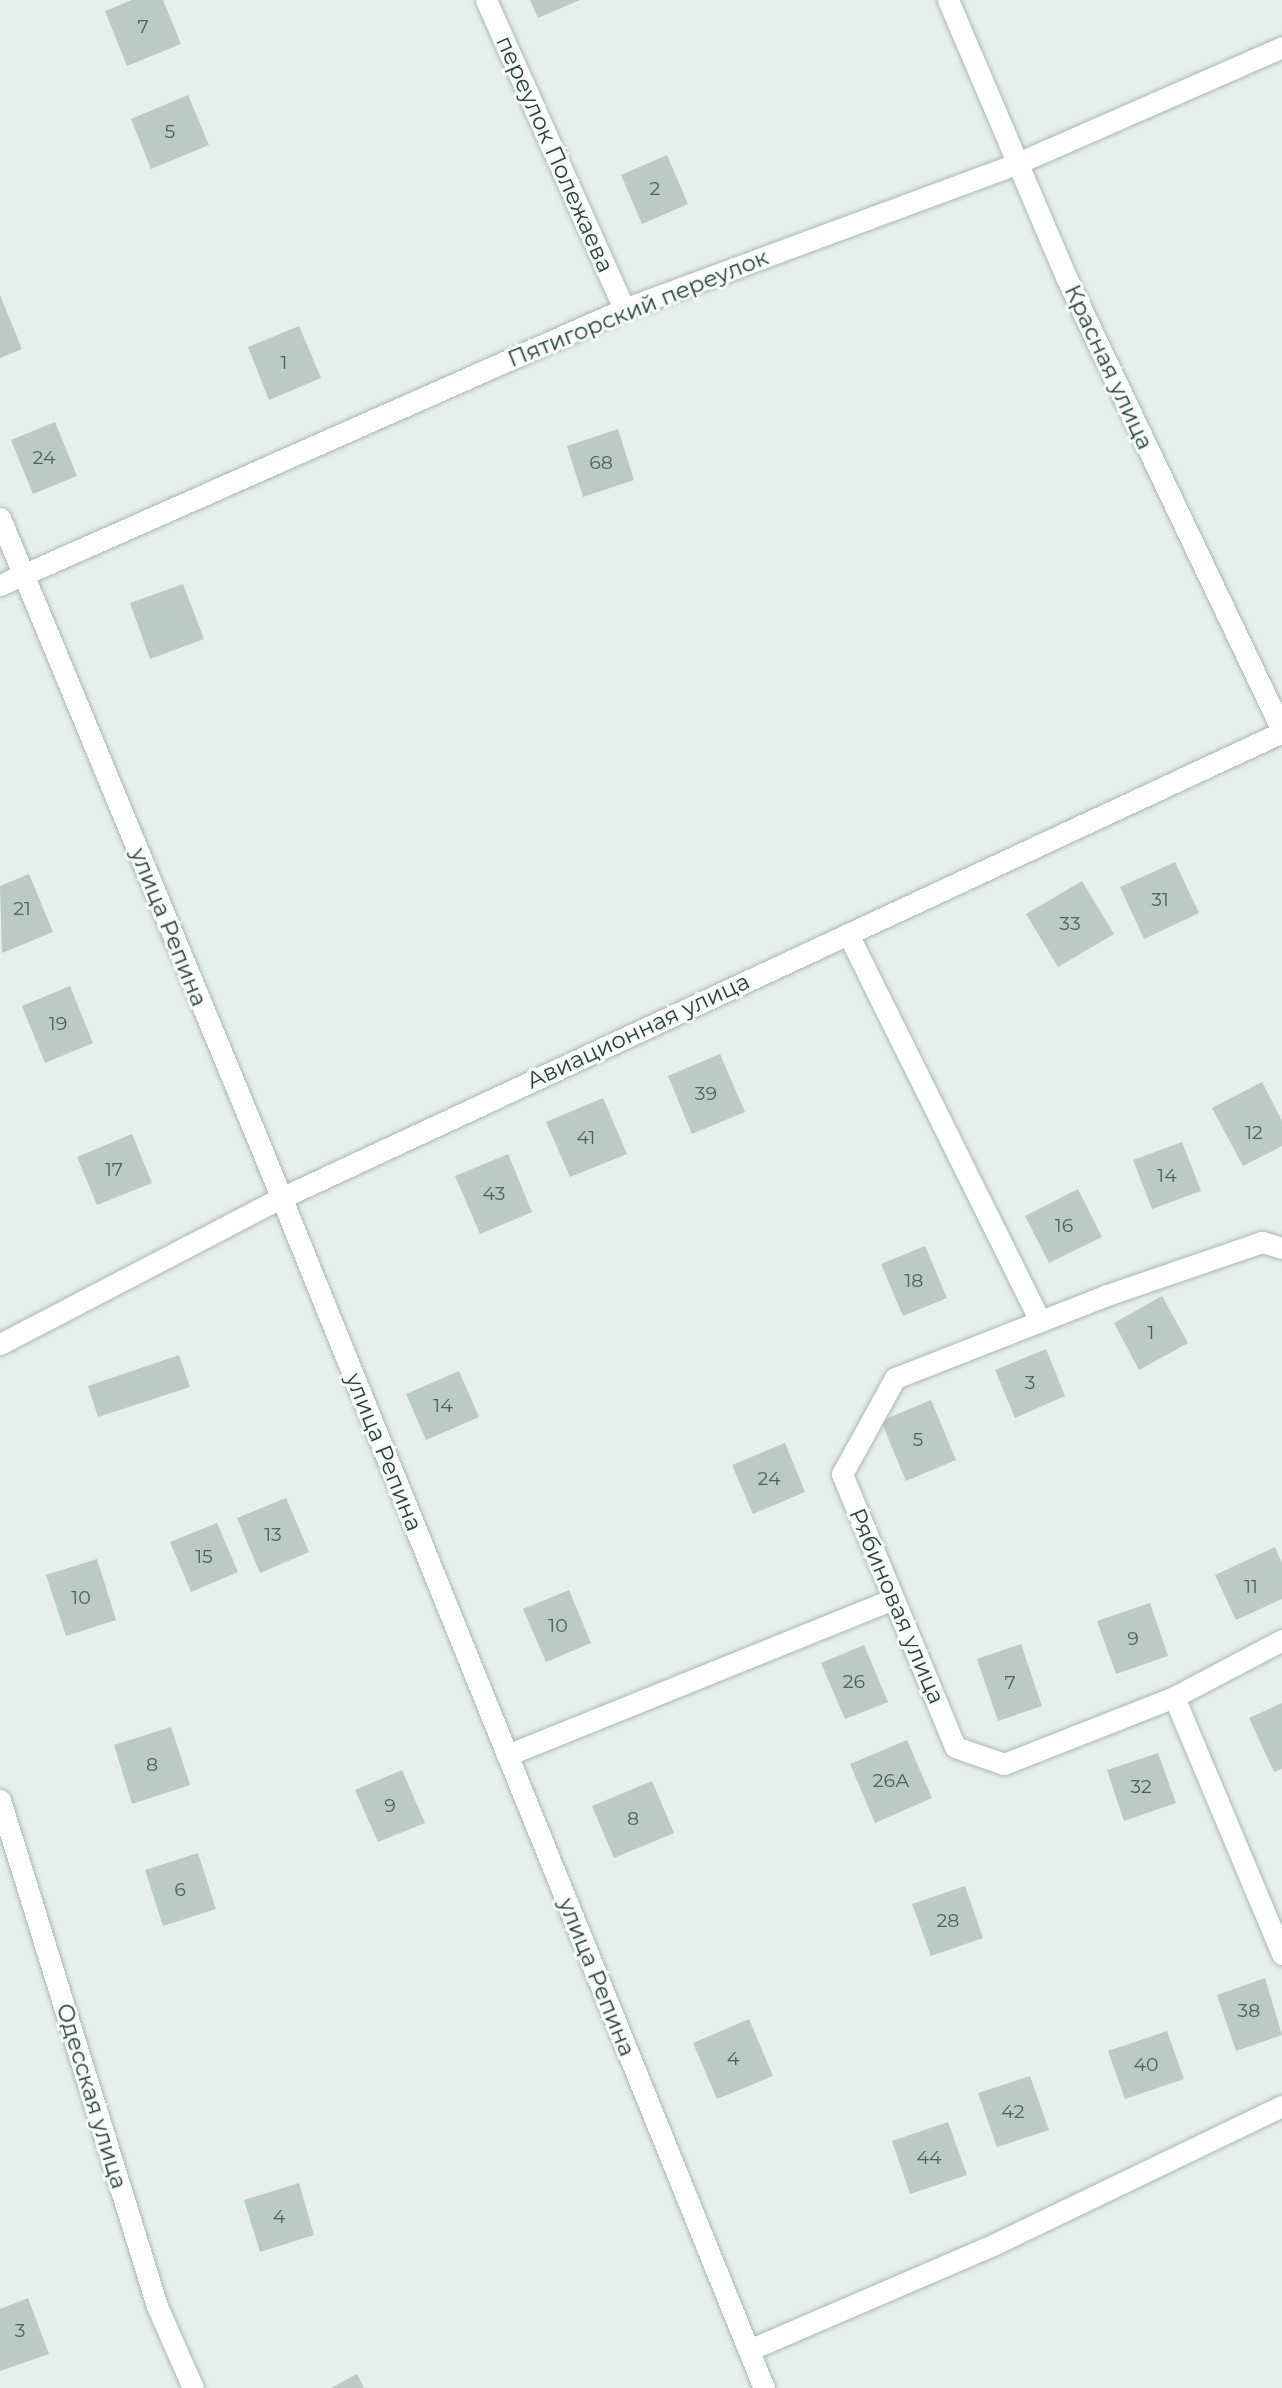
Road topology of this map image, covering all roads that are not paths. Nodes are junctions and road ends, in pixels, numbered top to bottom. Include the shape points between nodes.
1 (486, 0) edge
2 (948, 0) edge
3 (1282, 47) edge
4 (1018, 163) junction
5 (624, 309) junction
6 (0, 517) edge
7 (23, 574) junction
8 (0, 585) edge
9 (1282, 731) edge
10 (848, 934) junction
11 (281, 1198) junction
12 (1282, 1248) edge
13 (1040, 1321) junction
14 (0, 1344) edge
15 (893, 1599) junction
16 (1282, 1640) edge
17 (1174, 1697) junction
18 (507, 1755) junction
19 (0, 1800) edge
20 (1282, 1954) edge
21 (1282, 2106) edge
22 (749, 2350) junction
23 (193, 2388) edge
24 (764, 2388) edge

1 - 5 street, переулок Полежаева
2 - 4 street, Красная улица
3 - 4 street, Пятигорский переулок
4 - 5 street, Пятигорский переулок
4 - 9 street, Красная улица via 1066,277
5 - 7 street, Пятигорский переулок
6 - 7 street, улица Репина
7 - 8 street, Пятигорский переулок
7 - 11 street, улица Репина
9 - 10 street, Авиационная улица
10 - 11 street, Авиационная улица
10 - 13 street
11 - 14 street, Авиационная улица
11 - 18 street, улица Репина
12 - 13 street, Рябиновая улица via 1262,1242
13 - 15 street, Рябиновая улица via 895,1378 842,1474
15 - 17 street, Рябиновая улица via 955,1747 991,1760 1004,1764
15 - 18 street
16 - 17 street, Рябиновая улица
17 - 20 street
18 - 22 street, улица Репина
19 - 23 street, Одесская улица via 157,2306
21 - 22 street via 993,2245
22 - 24 street, улица Репина

